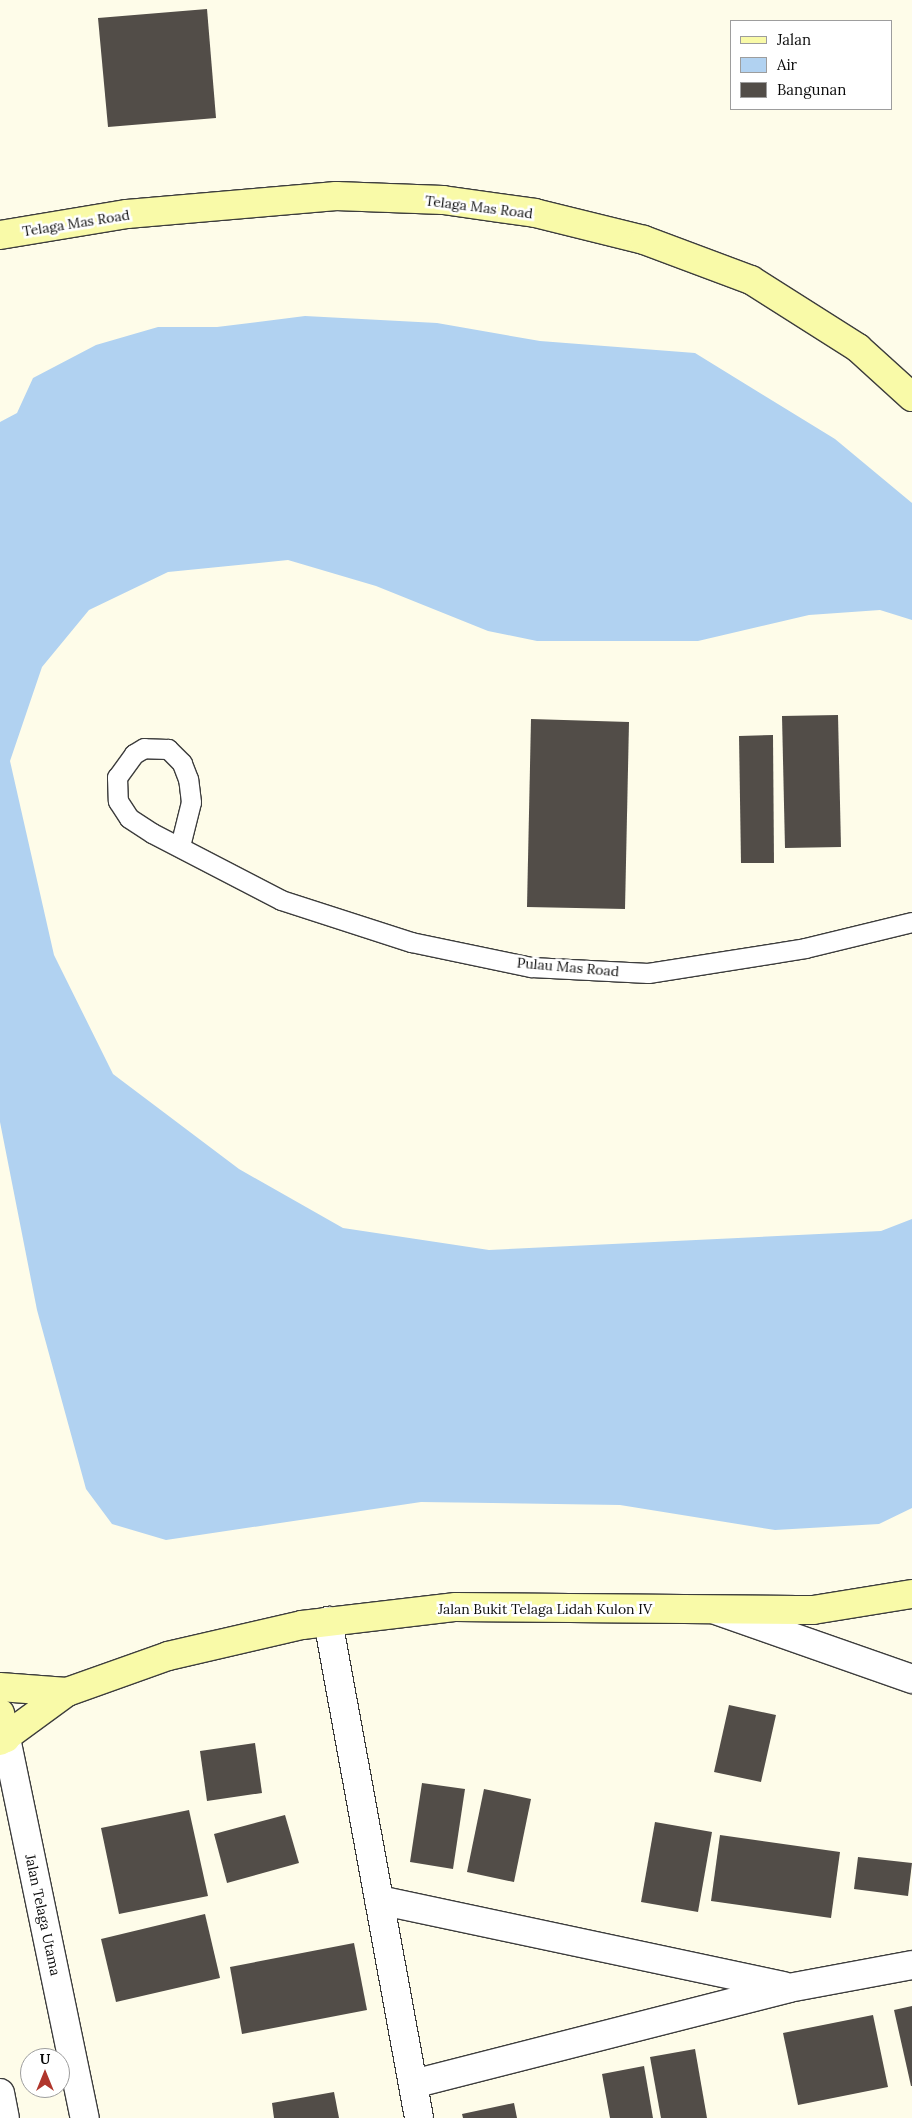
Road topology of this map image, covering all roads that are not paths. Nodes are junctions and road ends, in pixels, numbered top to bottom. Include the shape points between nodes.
1 (0, 235) edge
2 (912, 397) edge
3 (180, 846) junction
4 (912, 922) edge
5 (912, 1594) edge
6 (717, 1610) junction
7 (328, 1621) junction
8 (912, 1679) edge
9 (0, 1687) edge
10 (67, 1692) junction
11 (2, 1731) edge
12 (379, 1900) junction
13 (912, 1965) edge
14 (790, 1988) junction
15 (413, 2084) junction
16 (0, 2093) edge
17 (5, 2118) edge
18 (85, 2118) edge
19 (419, 2118) edge

1 - 2 main road, Telaga Mas Road via 127,214 336,196 443,200 535,213 644,240 750,280 858,348
3 - 3 lane, Pulau Mas Road via 191,802 188,779 182,763 168,749 144,748 134,754 117,777 118,801 129,818
3 - 4 lane, Pulau Mas Road via 281,900 411,942 531,967 648,973 805,948
5 - 6 main road, Jalan Bukit Telaga Lidah Kulon IV via 813,1610
6 - 7 main road, Jalan Bukit Telaga Lidah Kulon IV via 456,1607
6 - 8 street
7 - 10 main road, Jalan Bukit Telaga Lidah Kulon IV via 168,1656
7 - 12 street
9 - 10 main road, Jalan Bukit Telaga Lidah Kulon IV
10 - 11 main road, Jalan Bukit Telaga Lidah Kulon IV
11 - 18 street, Jalan Telaga Utama
12 - 14 street
12 - 15 street
13 - 14 street
14 - 15 street
15 - 19 street
16 - 17 street

